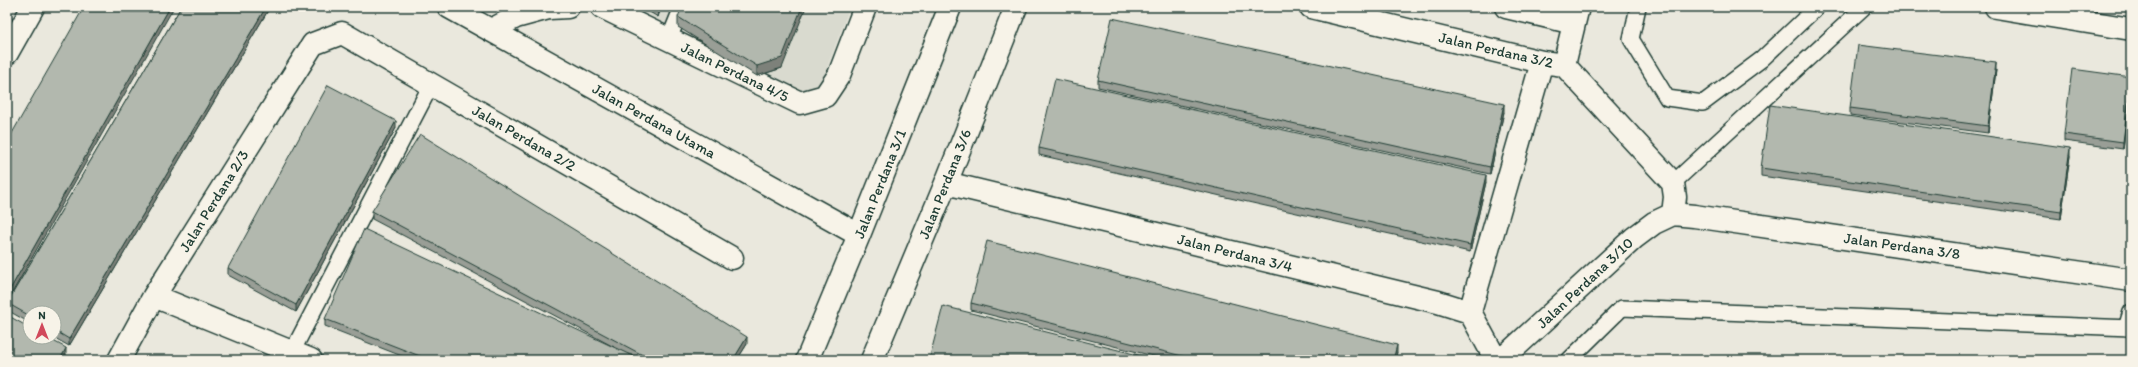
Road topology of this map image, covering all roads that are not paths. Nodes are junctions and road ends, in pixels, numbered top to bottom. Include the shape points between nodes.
1 (33, 7) edge
2 (449, 7) edge
3 (500, 7) edge
4 (568, 7) edge
5 (602, 7) edge
6 (682, 7) edge
7 (865, 7) edge
8 (950, 7) edge
9 (1016, 7) edge
10 (1311, 7) edge
11 (1506, 7) edge
12 (1638, 7) edge
13 (1817, 7) edge
14 (1864, 7) edge
15 (1996, 7) edge
16 (1576, 15) edge
17 (2131, 29) edge
18 (491, 30) junction
19 (669, 39) junction
20 (313, 44) joint
21 (7, 53) edge
22 (1542, 62) junction
23 (1564, 65) junction
24 (431, 85) junction
25 (946, 183) junction
26 (1673, 183) junction
27 (1673, 214) junction
28 (859, 235) junction
29 (732, 258) dead end
30 (2131, 280) edge
31 (154, 296) junction
32 (1470, 312) junction
33 (2131, 312) edge
34 (2129, 328) edge
35 (301, 356) edge
36 (119, 360) edge
37 (807, 360) edge
38 (872, 360) edge
39 (1496, 360) edge
40 (1501, 360) edge
41 (1569, 360) edge

1 - 21 street
2 - 18 street, Jalan Perdana Utama
3 - 18 street
4 - 18 street via 549,8 516,17
5 - 19 street, Jalan Perdana 4/5
6 - 19 lane
7 - 19 street, Jalan Perdana 4/5 via 839,75 825,96 800,103
8 - 28 street, Jalan Perdana 3/1
9 - 25 street, Jalan Perdana 3/6
10 - 22 street, Jalan Perdana 3/2
11 - 16 street
12 - 13 lane via 1631,39 1667,98 1704,103 1762,59
14 - 26 lane
15 - 17 street
16 - 23 street
18 - 28 street, Jalan Perdana Utama
20 - 24 street, Jalan Perdana 2/2 via 342,33
20 - 31 street, Jalan Perdana 2/3
22 - 23 street, Jalan Perdana 3/2
22 - 32 street
23 - 26 street, Jalan Perdana 3/2
24 - 29 street, Jalan Perdana 2/2
24 - 35 lane
25 - 32 street, Jalan Perdana 3/4 via 1430,300
25 - 38 street, Jalan Perdana 3/6
26 - 27 street
27 - 30 street, Jalan Perdana 3/8
27 - 40 street, Jalan Perdana 3/10 via 1654,223 1634,238
28 - 37 street, Jalan Perdana 3/1
31 - 35 street
31 - 36 street, Jalan Perdana 2/3
32 - 39 street
33 - 34 lane
34 - 41 lane via 1622,308

